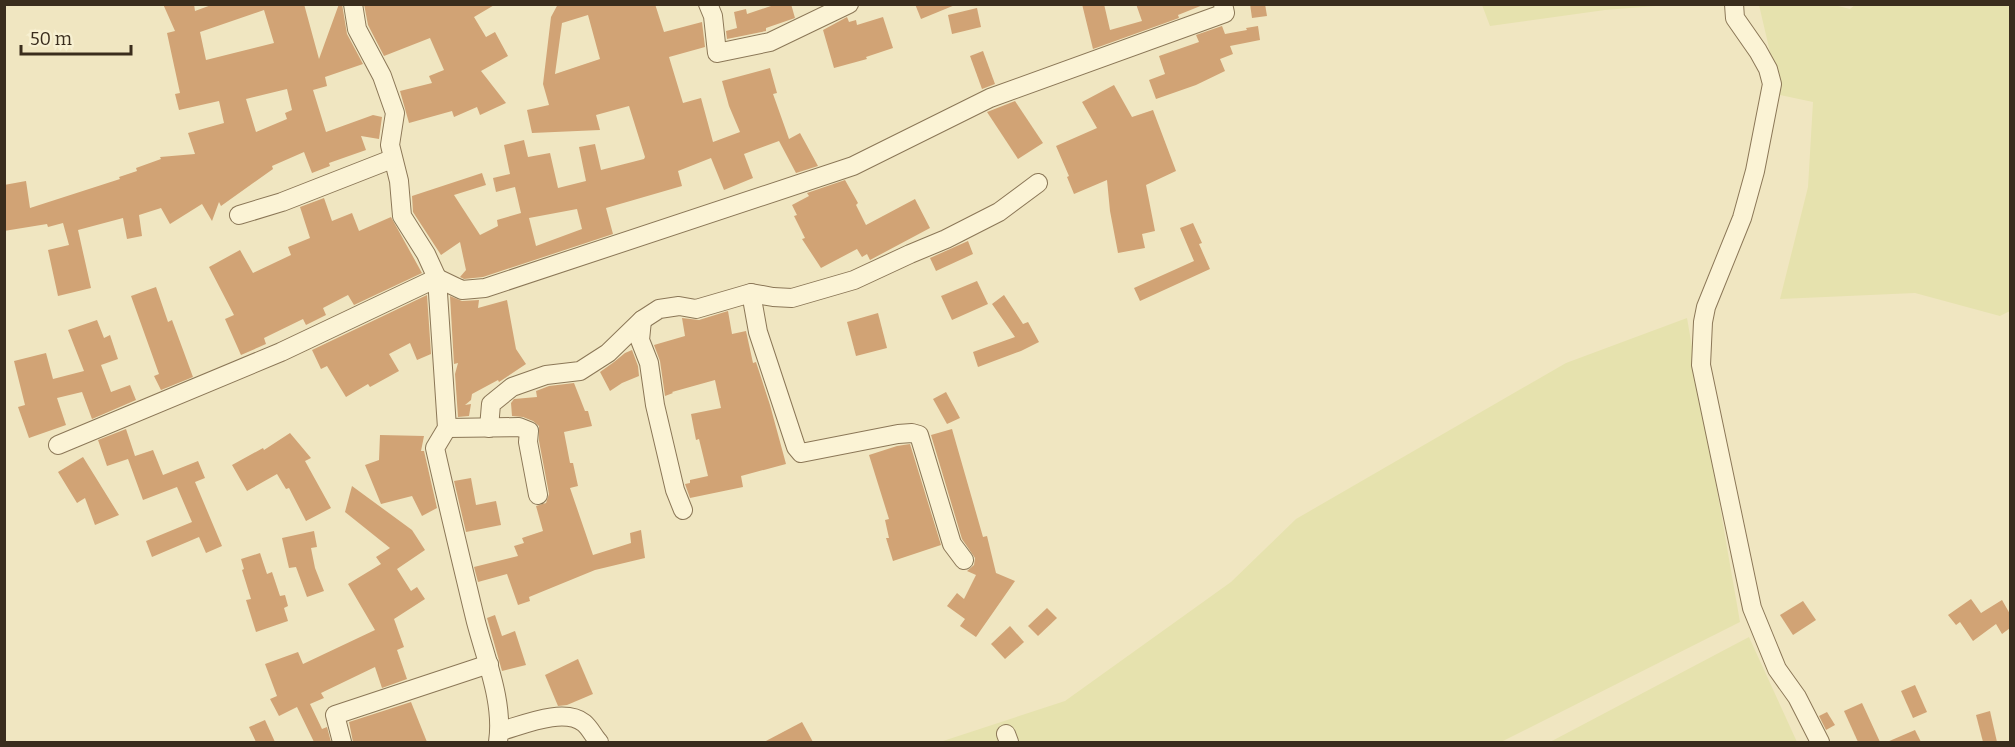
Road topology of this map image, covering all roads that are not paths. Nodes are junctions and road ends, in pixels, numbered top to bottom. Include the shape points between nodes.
1 (353, 4) edge
2 (708, 4) edge
3 (849, 4) edge
4 (1223, 4) edge
5 (1734, 4) edge
6 (392, 159) junction
7 (1038, 183) dead end
8 (239, 215) dead end
9 (437, 278) junction
10 (751, 293) junction
11 (642, 320) junction
12 (447, 428) junction
13 (489, 428) junction
14 (58, 445) dead end
15 (537, 495) dead end
16 (683, 510) dead end
17 (964, 560) dead end
18 (489, 664) junction
19 (500, 736) edge
20 (342, 742) edge
21 (598, 742) edge
22 (1820, 742) edge

1 - 6 street via 357,29 382,76 395,113
2 - 3 street via 717,53 770,42
4 - 9 street via 1225,13 990,98 853,166 484,288 462,290
5 - 22 street via 1735,18 1758,51 1772,84 1742,218 1706,307 1701,365 1752,608 1777,669 1797,697
6 - 8 street
6 - 9 street via 402,216
7 - 10 street via 988,217 854,280 792,298
9 - 12 street
9 - 14 street via 281,352
10 - 11 street via 696,309 659,309
10 - 17 street via 758,332 796,447 801,453 898,434 919,435 952,544
11 - 13 street via 608,353 580,371 546,375 512,387 491,404
11 - 16 street via 640,340 649,363 655,405
12 - 13 street
12 - 18 street via 435,448
13 - 15 street via 519,427 529,431
18 - 19 street
18 - 20 street via 335,715
19 - 21 street via 556,716 573,717

